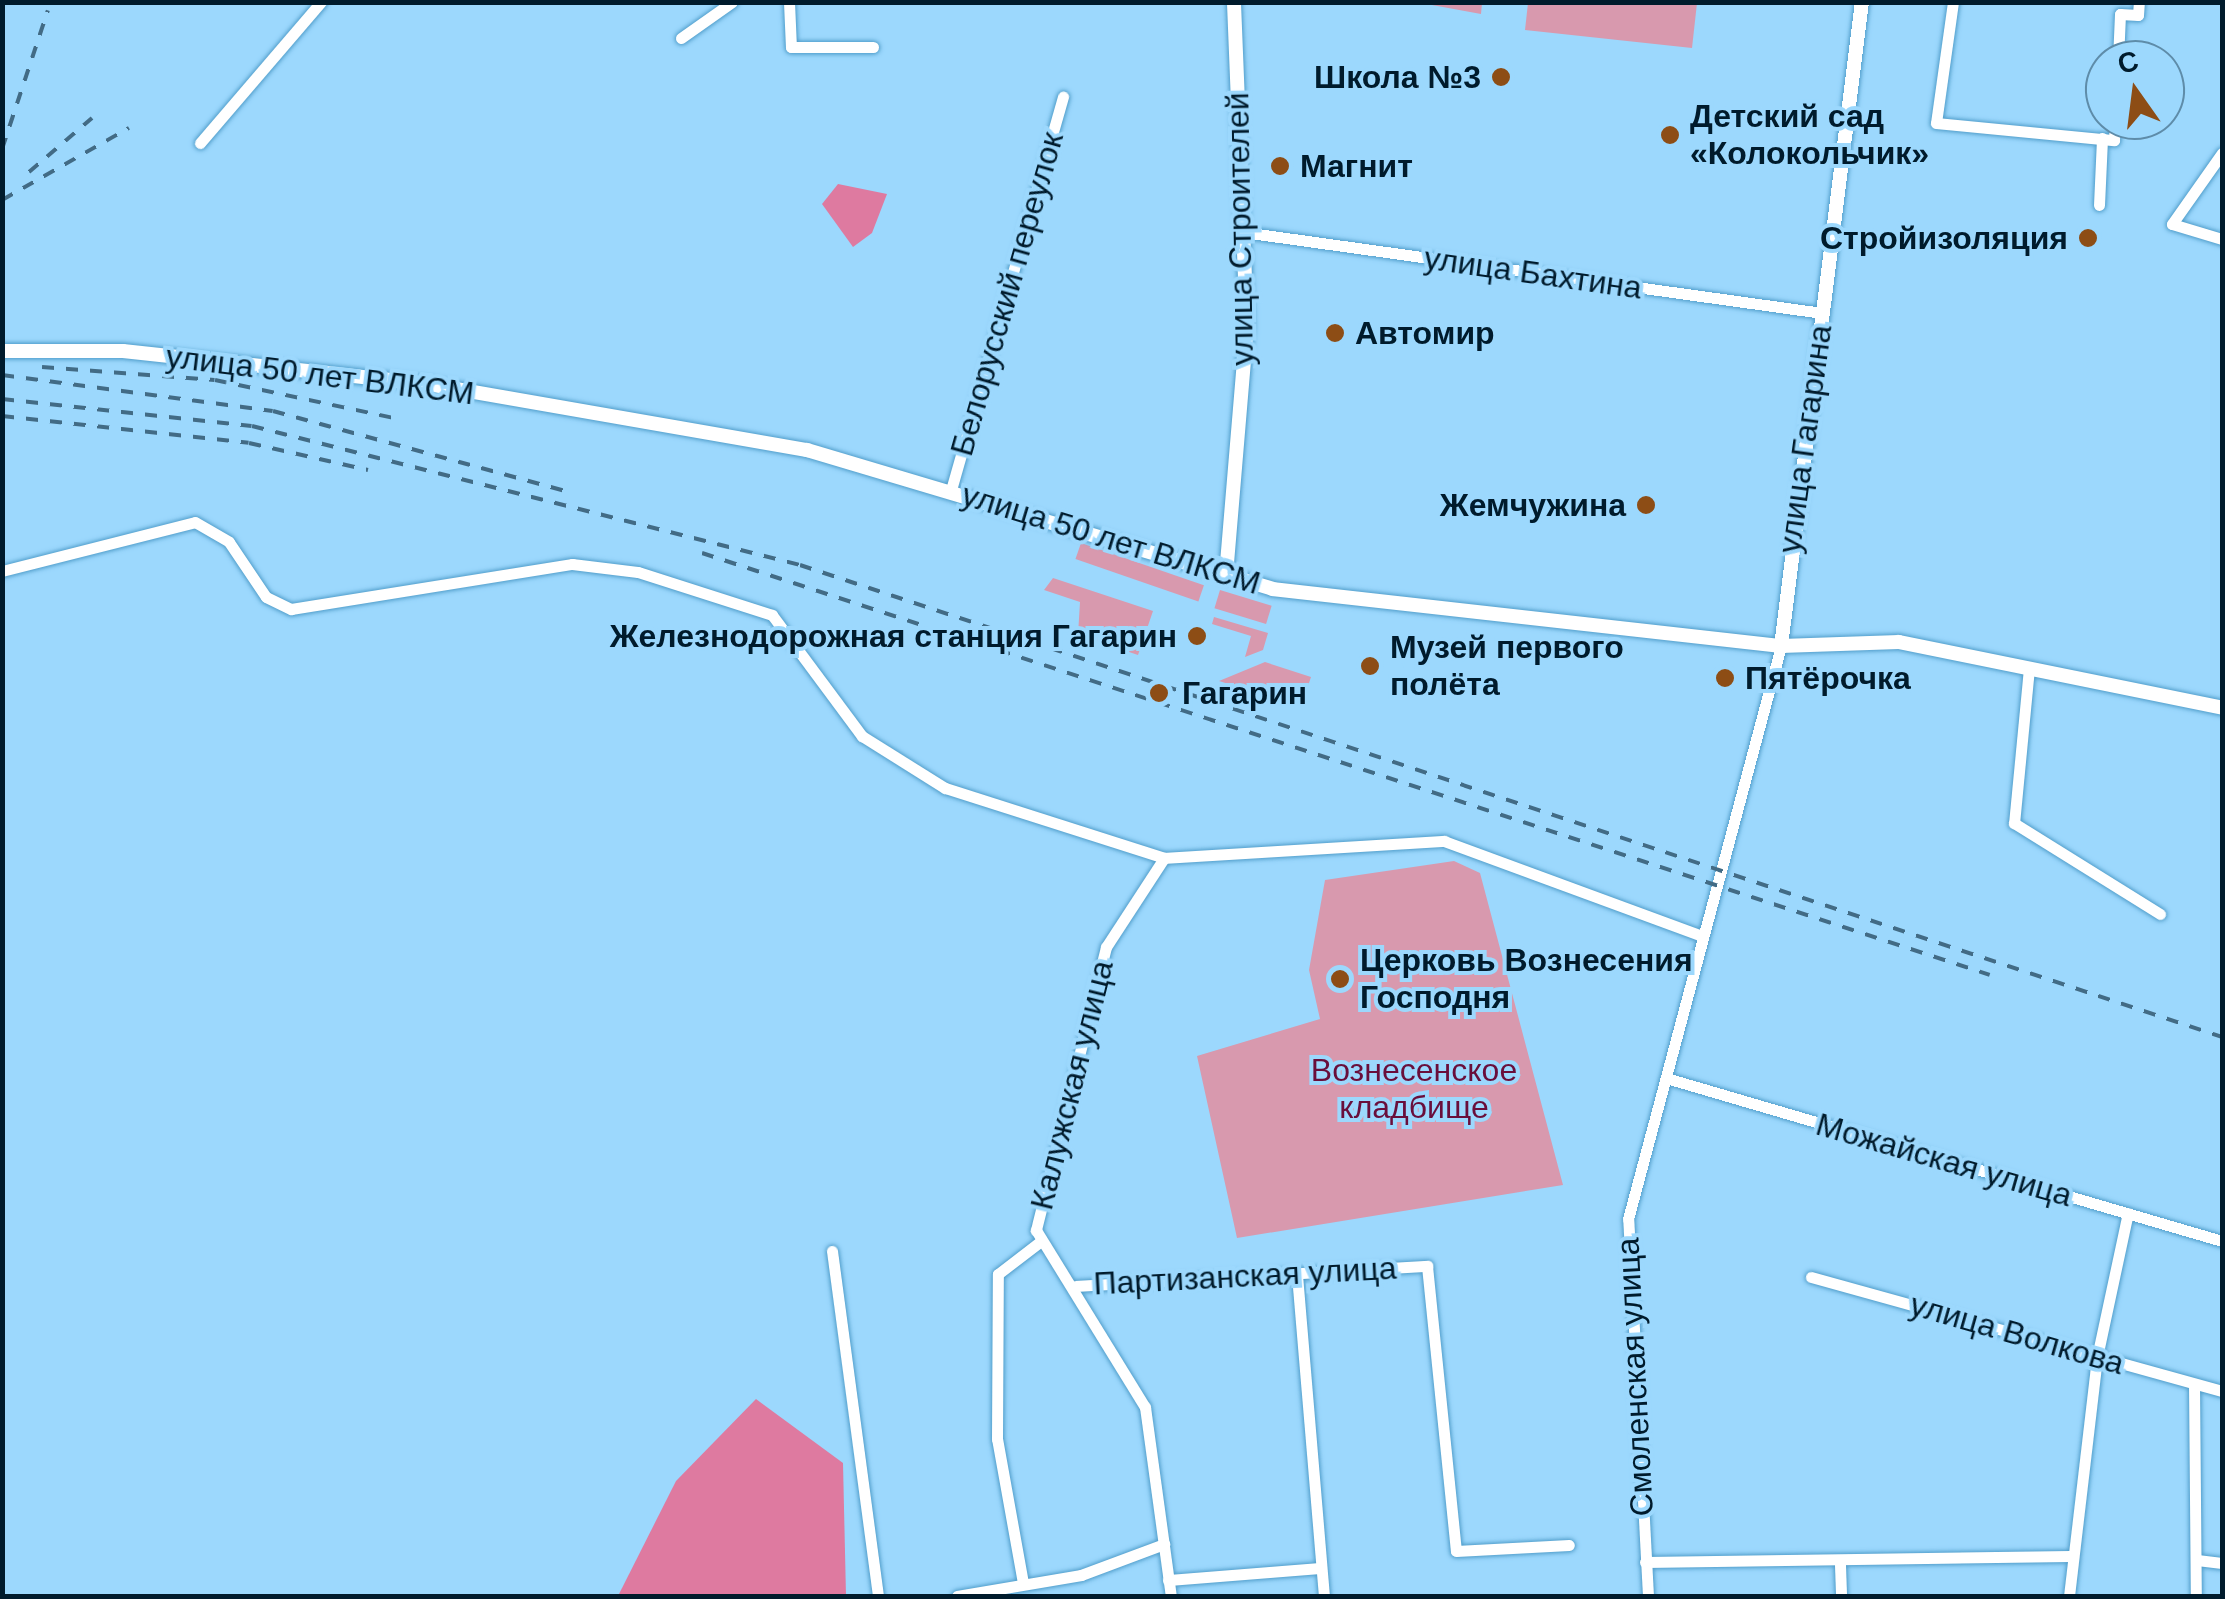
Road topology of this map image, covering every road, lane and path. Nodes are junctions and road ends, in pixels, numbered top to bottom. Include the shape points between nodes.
1 (321, 2) edge
2 (732, 2) edge
3 (789, 2) edge
4 (1234, 2) edge
5 (1862, 2) edge
6 (1953, 2) edge
7 (2139, 2) edge
8 (682, 38) dead end
9 (2119, 40) edge
10 (873, 47) dead end
11 (1064, 98) dead end
12 (2085, 136) edge
13 (2102, 140) edge
14 (200, 144) dead end
15 (2222, 154) edge
16 (2099, 206) dead end
17 (1243, 232) junction
18 (2222, 239) edge
19 (1822, 313) junction
20 (2, 351) edge
21 (950, 490) junction
22 (2, 572) edge
23 (1226, 574) junction
24 (1781, 646) junction
25 (2029, 668) junction
26 (2222, 708) edge
27 (1164, 858) junction
28 (1720, 869) joint
29 (2160, 914) dead end
30 (1702, 936) junction
31 (1666, 1078) junction
32 (2128, 1214) junction
33 (1041, 1240) junction
34 (2222, 1242) edge
35 (832, 1251) dead end
36 (1298, 1275) junction
37 (1812, 1276) dead end
38 (1076, 1286) junction
39 (2098, 1357) junction
40 (2194, 1384) junction
41 (2222, 1391) edge
42 (1164, 1544) junction
43 (1568, 1545) dead end
44 (2070, 1556) junction
45 (2197, 1560) junction
46 (1645, 1562) junction
47 (2222, 1563) edge
48 (1840, 1565) junction
49 (1321, 1568) junction
50 (1168, 1580) junction
51 (1024, 1583) junction
52 (878, 1596) edge
53 (957, 1596) edge
54 (1171, 1596) edge
55 (1324, 1596) edge
56 (1648, 1596) edge
57 (1841, 1596) edge
58 (2069, 1596) edge
59 (2196, 1596) edge

1 - 14 street
2 - 8 street
3 - 10 street via 792,47
4 - 17 main road, улица Строителей
5 - 19 main road, улица Гагарина
6 - 12 street via 1936,123
7 - 9 street via 2138,16 2120,14
11 - 21 street, Белорусский переулок
13 - 16 street
15 - 18 street via 2172,224
17 - 19 street, улица Бахтина
17 - 23 main road, улица Строителей via 1247,327
19 - 24 main road, улица Гагарина
20 - 21 main road, улица 50 лет ВЛКСМ via 123,351 434,385 807,450
21 - 23 main road, улица 50 лет ВЛКСМ
22 - 27 street via 195,522 229,542 266,597 291,610 572,564 638,572 772,615 862,736 945,788
23 - 24 main road, улица 50 лет ВЛКСМ via 1272,589
24 - 25 main road, улица 50 лет ВЛКСМ via 1899,642
24 - 28 street, улица Гагарина
25 - 26 main road, улица 50 лет ВЛКСМ
25 - 29 street via 2014,822
27 - 30 street via 1444,841
27 - 33 street, Калужская улица via 1106,947 1036,1230
28 - 30 street, Смоленская улица
30 - 31 street, Смоленская улица
31 - 32 street, Можайская улица
31 - 46 street, Смоленская улица via 1628,1219
32 - 34 street, Можайская улица
32 - 39 street
33 - 38 street, Калужская улица
33 - 51 street via 998,1274 997,1439
35 - 52 street
36 - 38 street, Партизанская улица
36 - 43 street, Партизанская улица via 1427,1266 1456,1551
36 - 49 street
37 - 39 street, улица Волкова
38 - 42 street, Калужская улица via 1145,1406
39 - 40 street, улица Волкова
39 - 44 street
40 - 41 street, улица Волкова
40 - 45 street
42 - 50 street, Калужская улица
42 - 51 street via 1081,1575
44 - 48 street
44 - 58 street
45 - 47 street
45 - 59 street
46 - 48 street
46 - 56 street, Смоленская улица
48 - 57 street
49 - 50 street
49 - 55 street
50 - 54 street, Калужская улица
51 - 53 street

